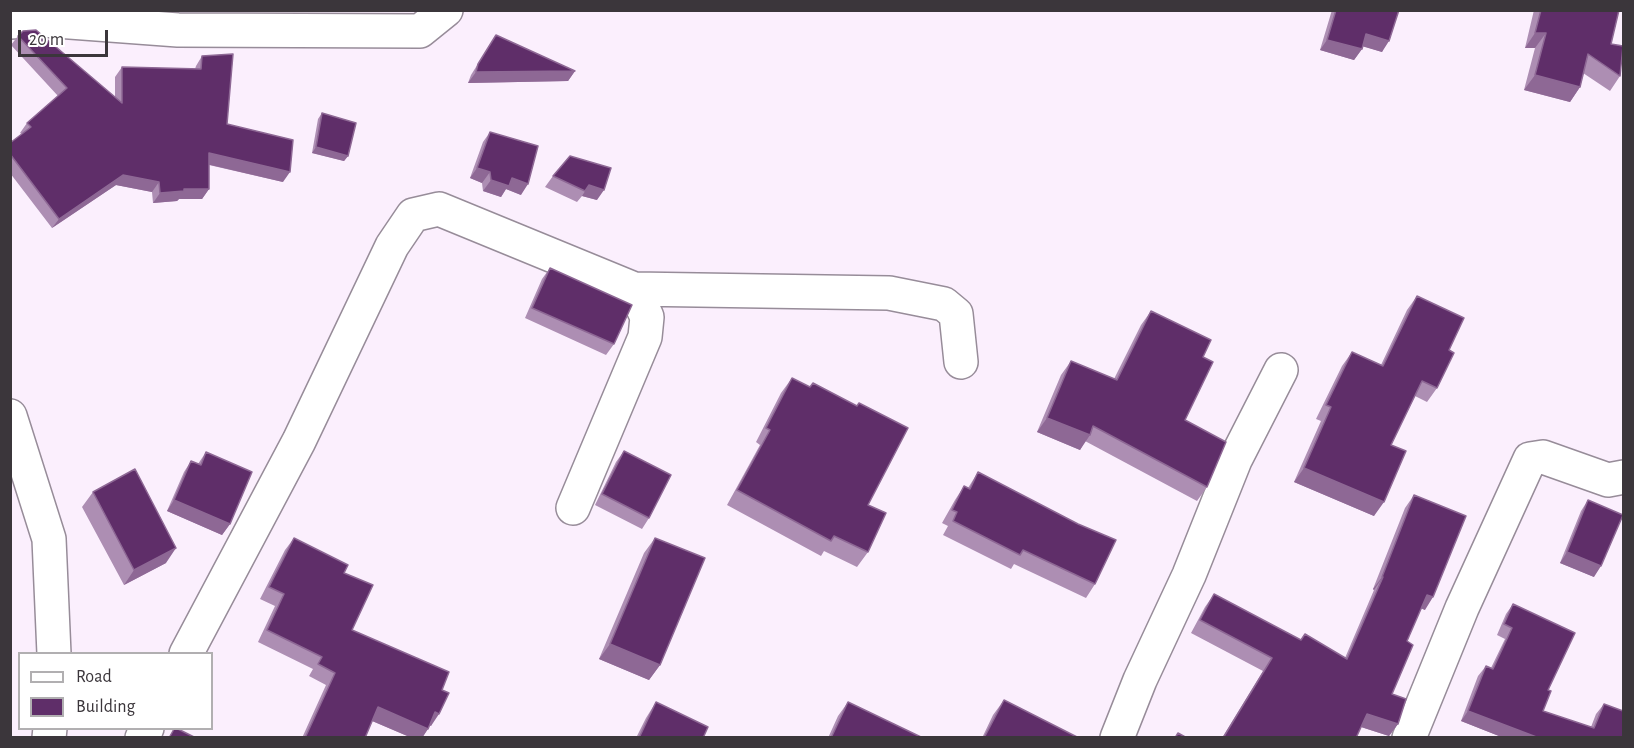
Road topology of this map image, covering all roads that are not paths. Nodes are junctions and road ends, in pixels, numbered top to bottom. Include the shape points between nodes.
1 (446, 10) edge
2 (10, 22) edge
3 (634, 289) junction
4 (961, 362) dead end
5 (1281, 370) dead end
6 (10, 416) edge
7 (1623, 477) edge
8 (573, 508) dead end
9 (54, 652) edge
10 (187, 652) edge
11 (1117, 738) edge
12 (1409, 738) edge

1 - 2 street via 420,31 178,30 43,20
3 - 4 street via 889,292 944,303 956,314
3 - 8 street via 646,317 645,336
3 - 10 street via 439,209 413,215 392,246 300,441
5 - 11 street via 1235,460
6 - 9 street via 49,539
7 - 12 street via 1608,480 1543,457 1530,459 1462,608

